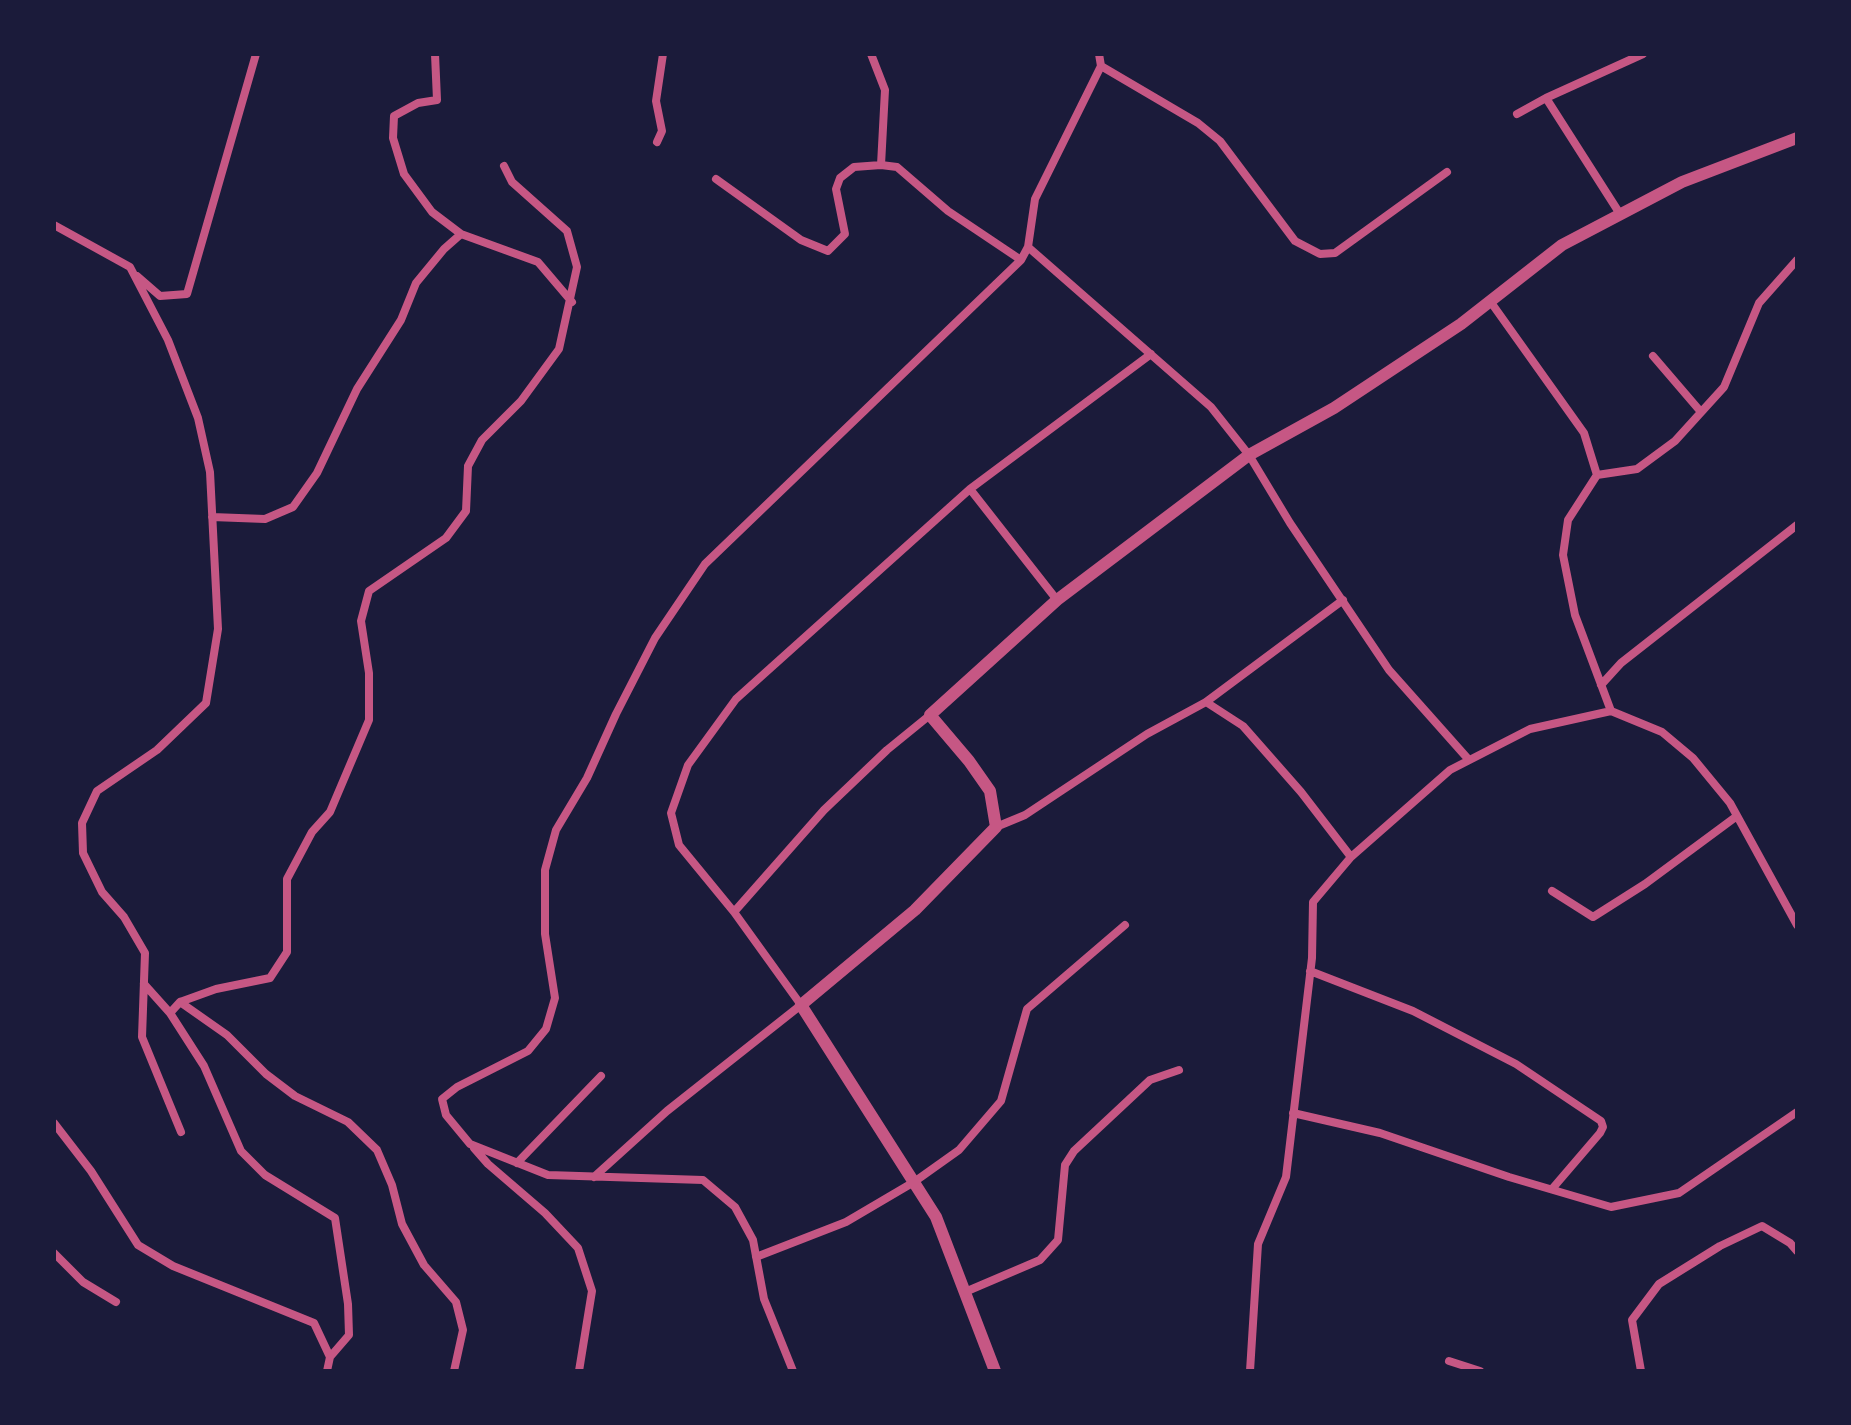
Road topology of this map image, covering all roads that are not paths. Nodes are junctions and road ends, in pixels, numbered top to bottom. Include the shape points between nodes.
1 (256, 54) edge
2 (435, 54) edge
3 (663, 54) edge
4 (871, 54) edge
5 (1099, 54) edge
6 (1643, 54) edge
7 (1101, 66) junction
8 (1546, 98) junction
9 (1517, 114) dead end
10 (1797, 138) edge
11 (657, 142) dead end
12 (881, 165) junction
13 (504, 166) dead end
14 (1447, 172) dead end
15 (716, 179) dead end
16 (1620, 214) junction
17 (54, 225) edge
18 (461, 234) junction
19 (1028, 247) junction
20 (1021, 260) junction
21 (1797, 260) edge
22 (133, 273) junction
23 (1490, 301) junction
24 (572, 302) junction
25 (1151, 354) junction
26 (1653, 356) dead end
27 (1701, 412) junction
28 (1249, 455) junction
29 (1597, 475) junction
30 (970, 489) junction
31 (212, 517) junction
32 (1797, 525) edge
33 (1057, 600) junction
34 (1343, 600) junction
35 (1601, 685) junction
36 (1206, 702) junction
37 (1611, 711) junction
38 (930, 715) junction
39 (1469, 760) junction
40 (1737, 816) junction
41 (996, 827) junction
42 (1351, 857) junction
43 (1552, 891) dead end
44 (734, 912) junction
45 (1125, 925) dead end
46 (1797, 925) edge
47 (1310, 971) junction
48 (144, 984) junction
49 (180, 1002) junction
50 (801, 1005) junction
51 (170, 1013) junction
52 (1179, 1070) dead end
53 (601, 1076) dead end
54 (1797, 1112) edge
55 (1293, 1113) junction
56 (54, 1123) edge
57 (181, 1132) dead end
58 (470, 1144) junction
59 (517, 1163) junction
60 (594, 1178) junction
61 (914, 1182) junction
62 (1552, 1189) junction
63 (1797, 1251) edge
64 (54, 1253) edge
65 (756, 1257) junction
66 (965, 1292) junction
67 (116, 1302) dead end
68 (330, 1357) junction
69 (1449, 1361) dead end
70 (327, 1371) edge
71 (454, 1371) edge
72 (579, 1371) edge
73 (793, 1371) edge
74 (995, 1371) edge
75 (1250, 1371) edge
76 (1480, 1371) edge
77 (1641, 1371) edge

1 - 22 street via 187,294 160,296
2 - 18 street via 437,100 394,116 393,138 404,174 432,212
3 - 11 street via 656,101 662,131
4 - 12 street via 885,90
5 - 7 street
6 - 8 street
7 - 14 street via 1220,141 1295,241 1320,254 1335,253
7 - 19 street via 1035,199
8 - 9 street
8 - 16 street
10 - 16 street via 1682,182
12 - 15 street via 854,167 840,178 836,189 845,234 828,251 801,240
12 - 20 street via 897,167 948,211
13 - 24 street via 512,182 567,231 577,267
16 - 23 street via 1562,245
17 - 22 street
18 - 24 street via 538,262
18 - 31 street via 416,283 317,473 293,507 265,519
19 - 20 street
19 - 25 street
20 - 58 street via 705,564 655,638 556,830 545,870 545,934 555,998 546,1029 528,1051 442,1099 446,1115
21 - 27 street via 1759,303 1724,387
22 - 31 street via 168,340 198,418 210,472
23 - 28 street via 1334,408
23 - 29 street via 1584,433
24 - 49 street via 559,349 521,401 482,440 468,466 466,511 446,538 369,591 361,621 369,720 330,812 312,832 287,879 287,952 270,978
25 - 28 street via 1211,407
25 - 30 street
26 - 27 street
27 - 29 street via 1675,441 1637,469
28 - 33 street
28 - 34 street
29 - 35 street via 1568,520 1563,555 1575,615
30 - 33 street
30 - 44 street via 736,699 688,765 671,813 679,845
31 - 48 street via 218,629 206,703 157,750 97,791 82,823 83,853 102,892 145,953
32 - 35 street via 1621,663
33 - 38 street
34 - 36 street
34 - 39 street via 1389,670
35 - 37 street
36 - 41 street via 1147,734 1025,815
36 - 42 street via 1243,726
37 - 39 street via 1530,729
37 - 40 street via 1662,732 1693,758
38 - 41 street via 990,791
38 - 44 street via 824,810
39 - 42 street via 1450,770
40 - 43 street via 1593,917
40 - 46 street
41 - 50 street via 915,910
42 - 47 street via 1313,902
44 - 50 street
45 - 61 street via 1027,1009 1001,1101 959,1150
47 - 55 street
47 - 62 street via 1413,1011 1516,1064 1601,1121 1600,1133
48 - 51 street
48 - 57 street via 142,1037
49 - 51 street
49 - 71 street via 227,1035 295,1096 348,1122 377,1150 402,1224 424,1265 456,1302 463,1330
50 - 60 street via 667,1111
50 - 61 street
51 - 68 street via 204,1066 241,1151 265,1175 335,1218 349,1335
52 - 66 street via 1150,1080 1074,1151 1065,1165 1058,1240 1040,1260
53 - 59 street
54 - 62 street via 1679,1193 1611,1207
55 - 62 street via 1380,1133
55 - 75 street via 1286,1177 1258,1244
56 - 68 street via 138,1245 173,1266 314,1323
58 - 59 street
58 - 72 street via 578,1248 592,1291
59 - 60 street via 548,1175
60 - 65 street via 703,1180 735,1207
61 - 65 street via 846,1222
61 - 66 street via 936,1217
63 - 77 street via 1762,1226 1659,1284 1632,1320
64 - 67 street via 83,1282
65 - 73 street via 764,1299
66 - 74 street
68 - 70 street
69 - 76 street

